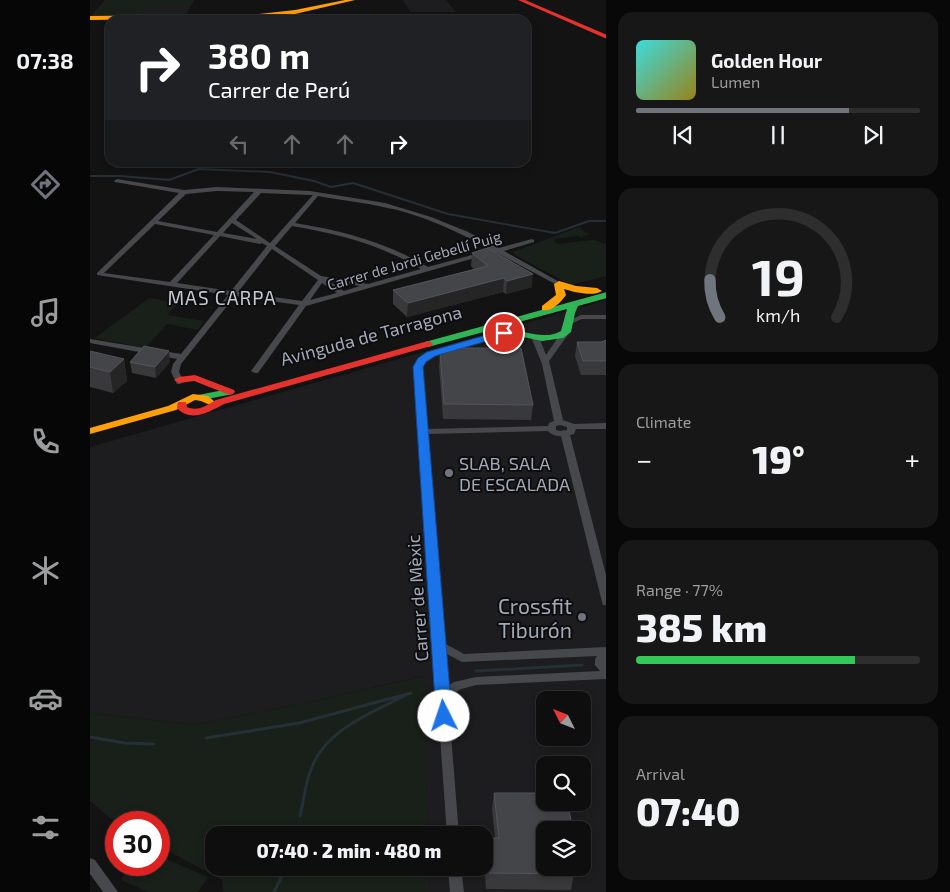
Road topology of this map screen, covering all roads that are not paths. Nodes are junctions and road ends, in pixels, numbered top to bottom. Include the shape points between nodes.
1 (352, 0) edge
2 (515, 0) edge
3 (521, 0) edge
4 (528, 0) edge
5 (533, 0) edge
6 (543, 8) junction
7 (560, 11) junction
8 (268, 15) edge
9 (90, 18) edge
10 (105, 18) edge
11 (606, 31) edge
12 (606, 36) edge
13 (117, 181) dead end
14 (260, 190) junction
15 (184, 192) junction
16 (317, 194) junction
17 (232, 220) junction
18 (155, 222) junction
19 (290, 224) junction
20 (219, 233) junction
21 (532, 241) dead end
22 (269, 245) junction
23 (496, 248) junction
24 (427, 270) junction
25 (319, 278) junction
26 (172, 284) junction
27 (559, 284) junction
28 (368, 286) junction
29 (603, 291) edge
30 (342, 293) junction
31 (233, 294) junction
32 (555, 302) junction
33 (575, 303) junction
34 (305, 304) junction
35 (529, 316) junction
36 (606, 317) edge
37 (484, 328) junction
38 (567, 328) junction
39 (533, 336) junction
40 (91, 343) edge
41 (182, 357) junction
42 (544, 361) junction
43 (255, 371) dead end
44 (180, 381) junction
45 (231, 392) junction
46 (201, 397) junction
47 (185, 406) junction
48 (210, 408) junction
49 (559, 422) junction
50 (606, 426) edge
51 (551, 428) junction
52 (90, 431) edge
53 (568, 431) junction
54 (423, 432) junction
55 (90, 439) edge
56 (606, 602) edge
57 (439, 645) junction
58 (606, 651) edge
59 (606, 674) edge
60 (442, 696) junction
61 (452, 826) edge
62 (90, 864) edge
63 (456, 876) edge
64 (111, 892) edge
65 (457, 892) edge

1 - 8 main road
2 - 6 main road
3 - 6 main road
4 - 7 main road
5 - 7 main road
6 - 12 main road
7 - 11 main road
9 - 10 main road
13 - 15 street
14 - 15 street
14 - 16 street
14 - 17 street
15 - 18 street
16 - 19 street
16 - 23 street via 407,211 456,228
17 - 20 street
17 - 22 street
18 - 20 street
18 - 26 street via 99,274
19 - 22 street
19 - 24 street via 336,232 392,249
20 - 22 street
20 - 26 street
21 - 23 street, Carrer de Jordi Gebellí Puig
22 - 25 street
22 - 31 street
23 - 24 street, Carrer de Jordi Gebellí Puig
23 - 27 street
24 - 28 street, Carrer de Jordi Gebellí Puig
25 - 28 street
25 - 30 street
25 - 34 street
26 - 31 street
27 - 29 main road
27 - 32 main road via 561,295
28 - 30 street, Carrer de Jordi Gebellí Puig
29 - 32 main road, Avinguda de Tarragona
29 - 33 main road, Avinguda de Tarragona
30 - 34 street, Carrer de Jordi Gebellí Puig
31 - 34 street
31 - 41 street
32 - 35 main road
32 - 45 main road, Avinguda de Tarragona
33 - 35 main road, Avinguda de Tarragona
33 - 38 main road
34 - 43 street
35 - 37 main road, Avinguda de Tarragona
35 - 39 main road via 528,326
36 - 38 street via 580,317
37 - 39 main road
37 - 48 main road, Avinguda de Tarragona via 220,402
38 - 39 main road via 554,338
38 - 42 street via 550,357
39 - 42 street
39 - 54 street, Carrer de Mèxic via 504,333 431,354 422,360 418,367
40 - 41 street
41 - 44 street via 175,372
42 - 49 street
44 - 45 main road via 195,378
44 - 46 main road
44 - 47 main road
45 - 46 main road, Avinguda de Tarragona
46 - 47 main road, Avinguda de Tarragona via 190,398
46 - 48 main road via 209,401
47 - 48 main road, Avinguda de Tarragona via 201,412
47 - 52 main road
47 - 55 main road via 159,419
49 - 51 street
49 - 53 street via 568,424
50 - 53 street
51 - 53 street via 556,433
51 - 54 street
53 - 56 street
54 - 57 street, Carrer de Mèxic
57 - 58 street via 462,658
57 - 60 street, Carrer de Mèxic
58 - 59 street via 600,659
59 - 60 street via 476,682 458,685
60 - 61 street, Carrer de Mèxic
62 - 64 street
63 - 65 street

